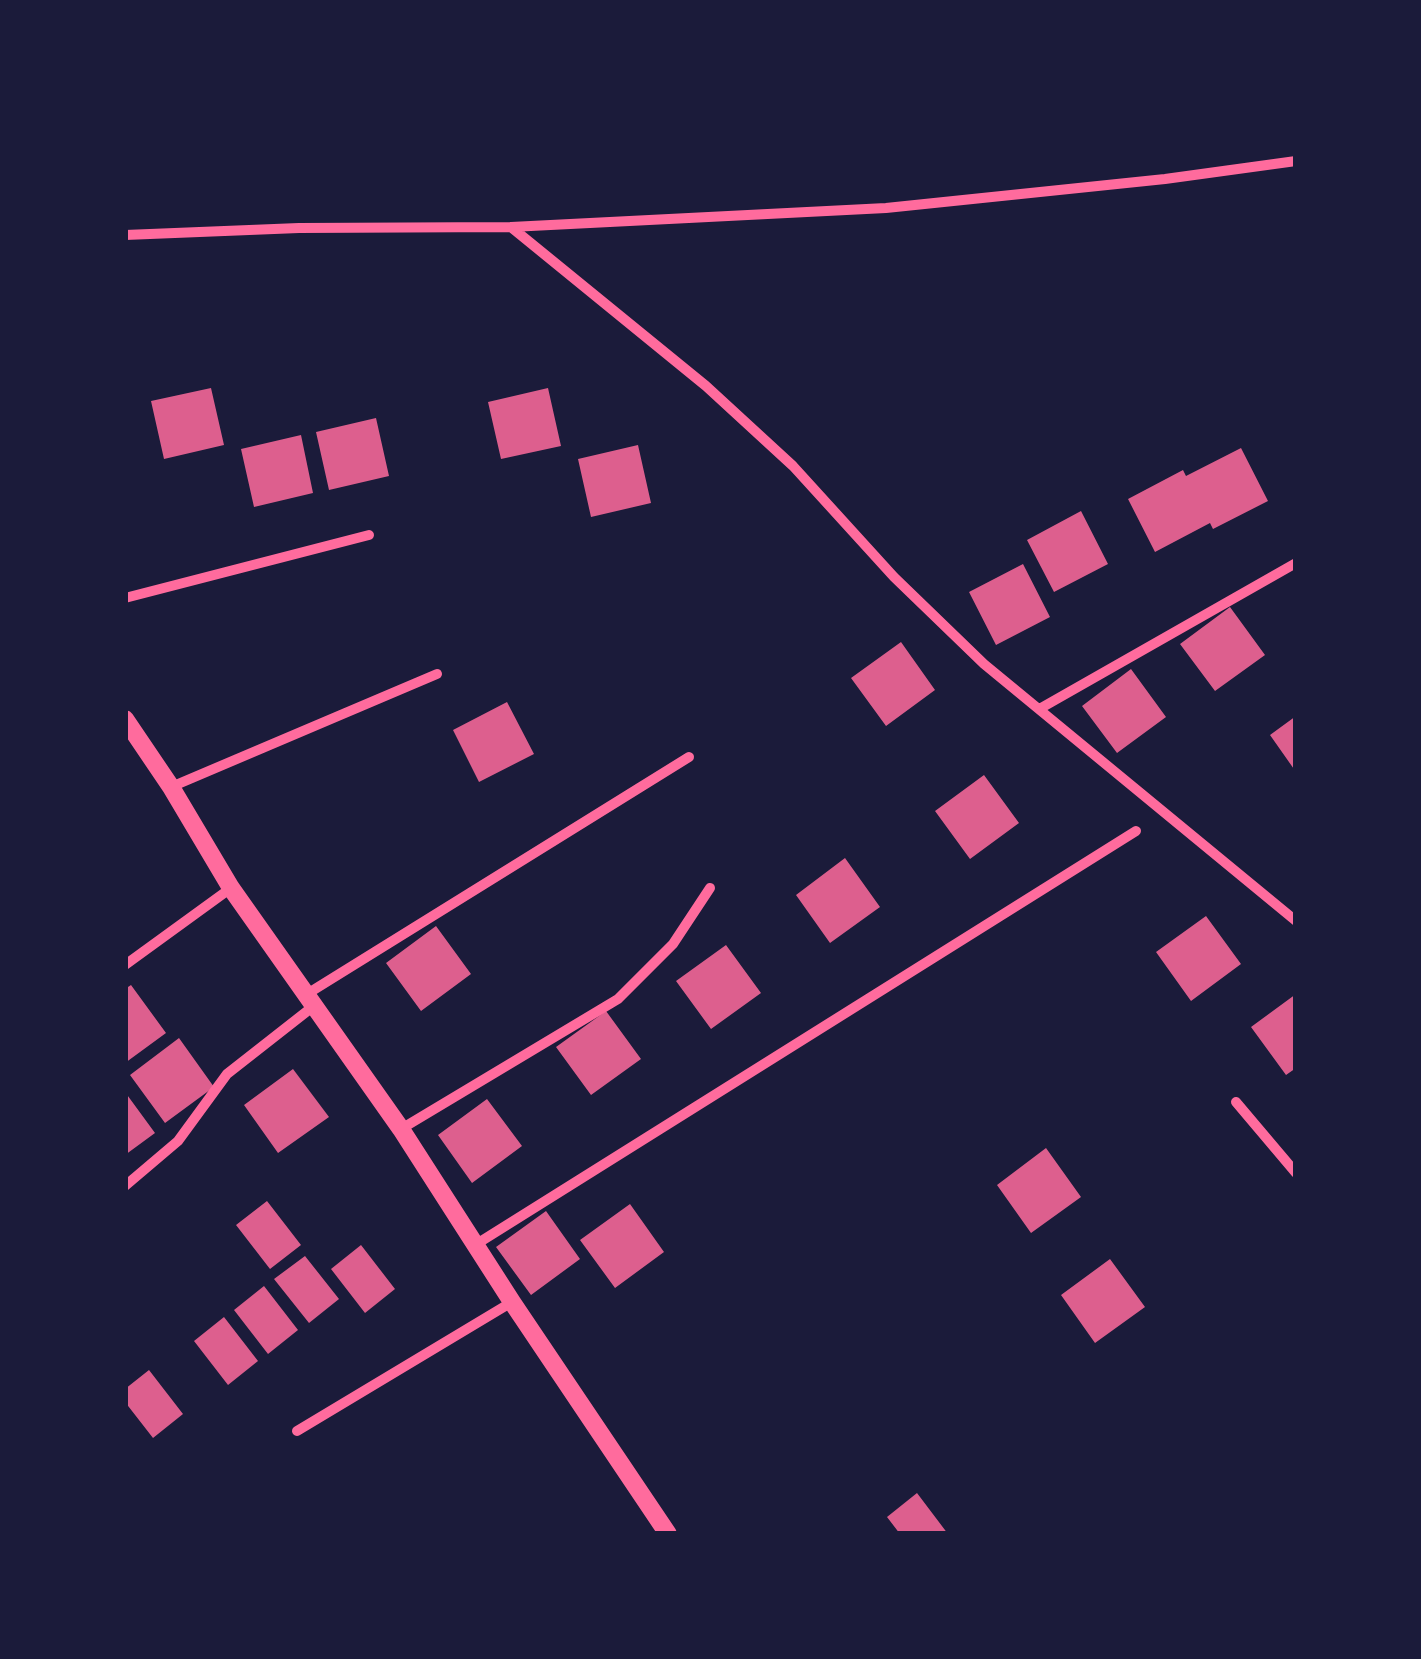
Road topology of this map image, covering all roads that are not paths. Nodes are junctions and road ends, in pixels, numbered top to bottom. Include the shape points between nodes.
1 (1296, 161) edge
2 (511, 227) junction
3 (125, 235) edge
4 (369, 535) dead end
5 (1296, 563) edge
6 (125, 598) edge
7 (438, 674) dead end
8 (1041, 708) junction
9 (125, 719) edge
10 (689, 757) dead end
11 (171, 787) junction
12 (1136, 831) dead end
13 (232, 888) junction
14 (710, 888) dead end
15 (1296, 921) edge
16 (125, 965) edge
17 (311, 1000) junction
18 (1236, 1102) dead end
19 (401, 1129) junction
20 (1296, 1173) edge
21 (125, 1186) edge
22 (476, 1245) junction
23 (512, 1302) junction
24 (297, 1431) dead end
25 (668, 1534) edge

1 - 2 street via 886,208
2 - 3 street
2 - 8 street via 706,386 984,664
4 - 6 street
5 - 8 street
7 - 11 street
8 - 15 street
9 - 11 street
10 - 17 street
11 - 13 street
12 - 22 street
13 - 16 street
13 - 17 street
14 - 19 street via 673,944 618,998
17 - 19 street
17 - 21 street via 228,1074 178,1141
18 - 20 street
19 - 22 street
22 - 23 street
23 - 24 street
23 - 25 street

